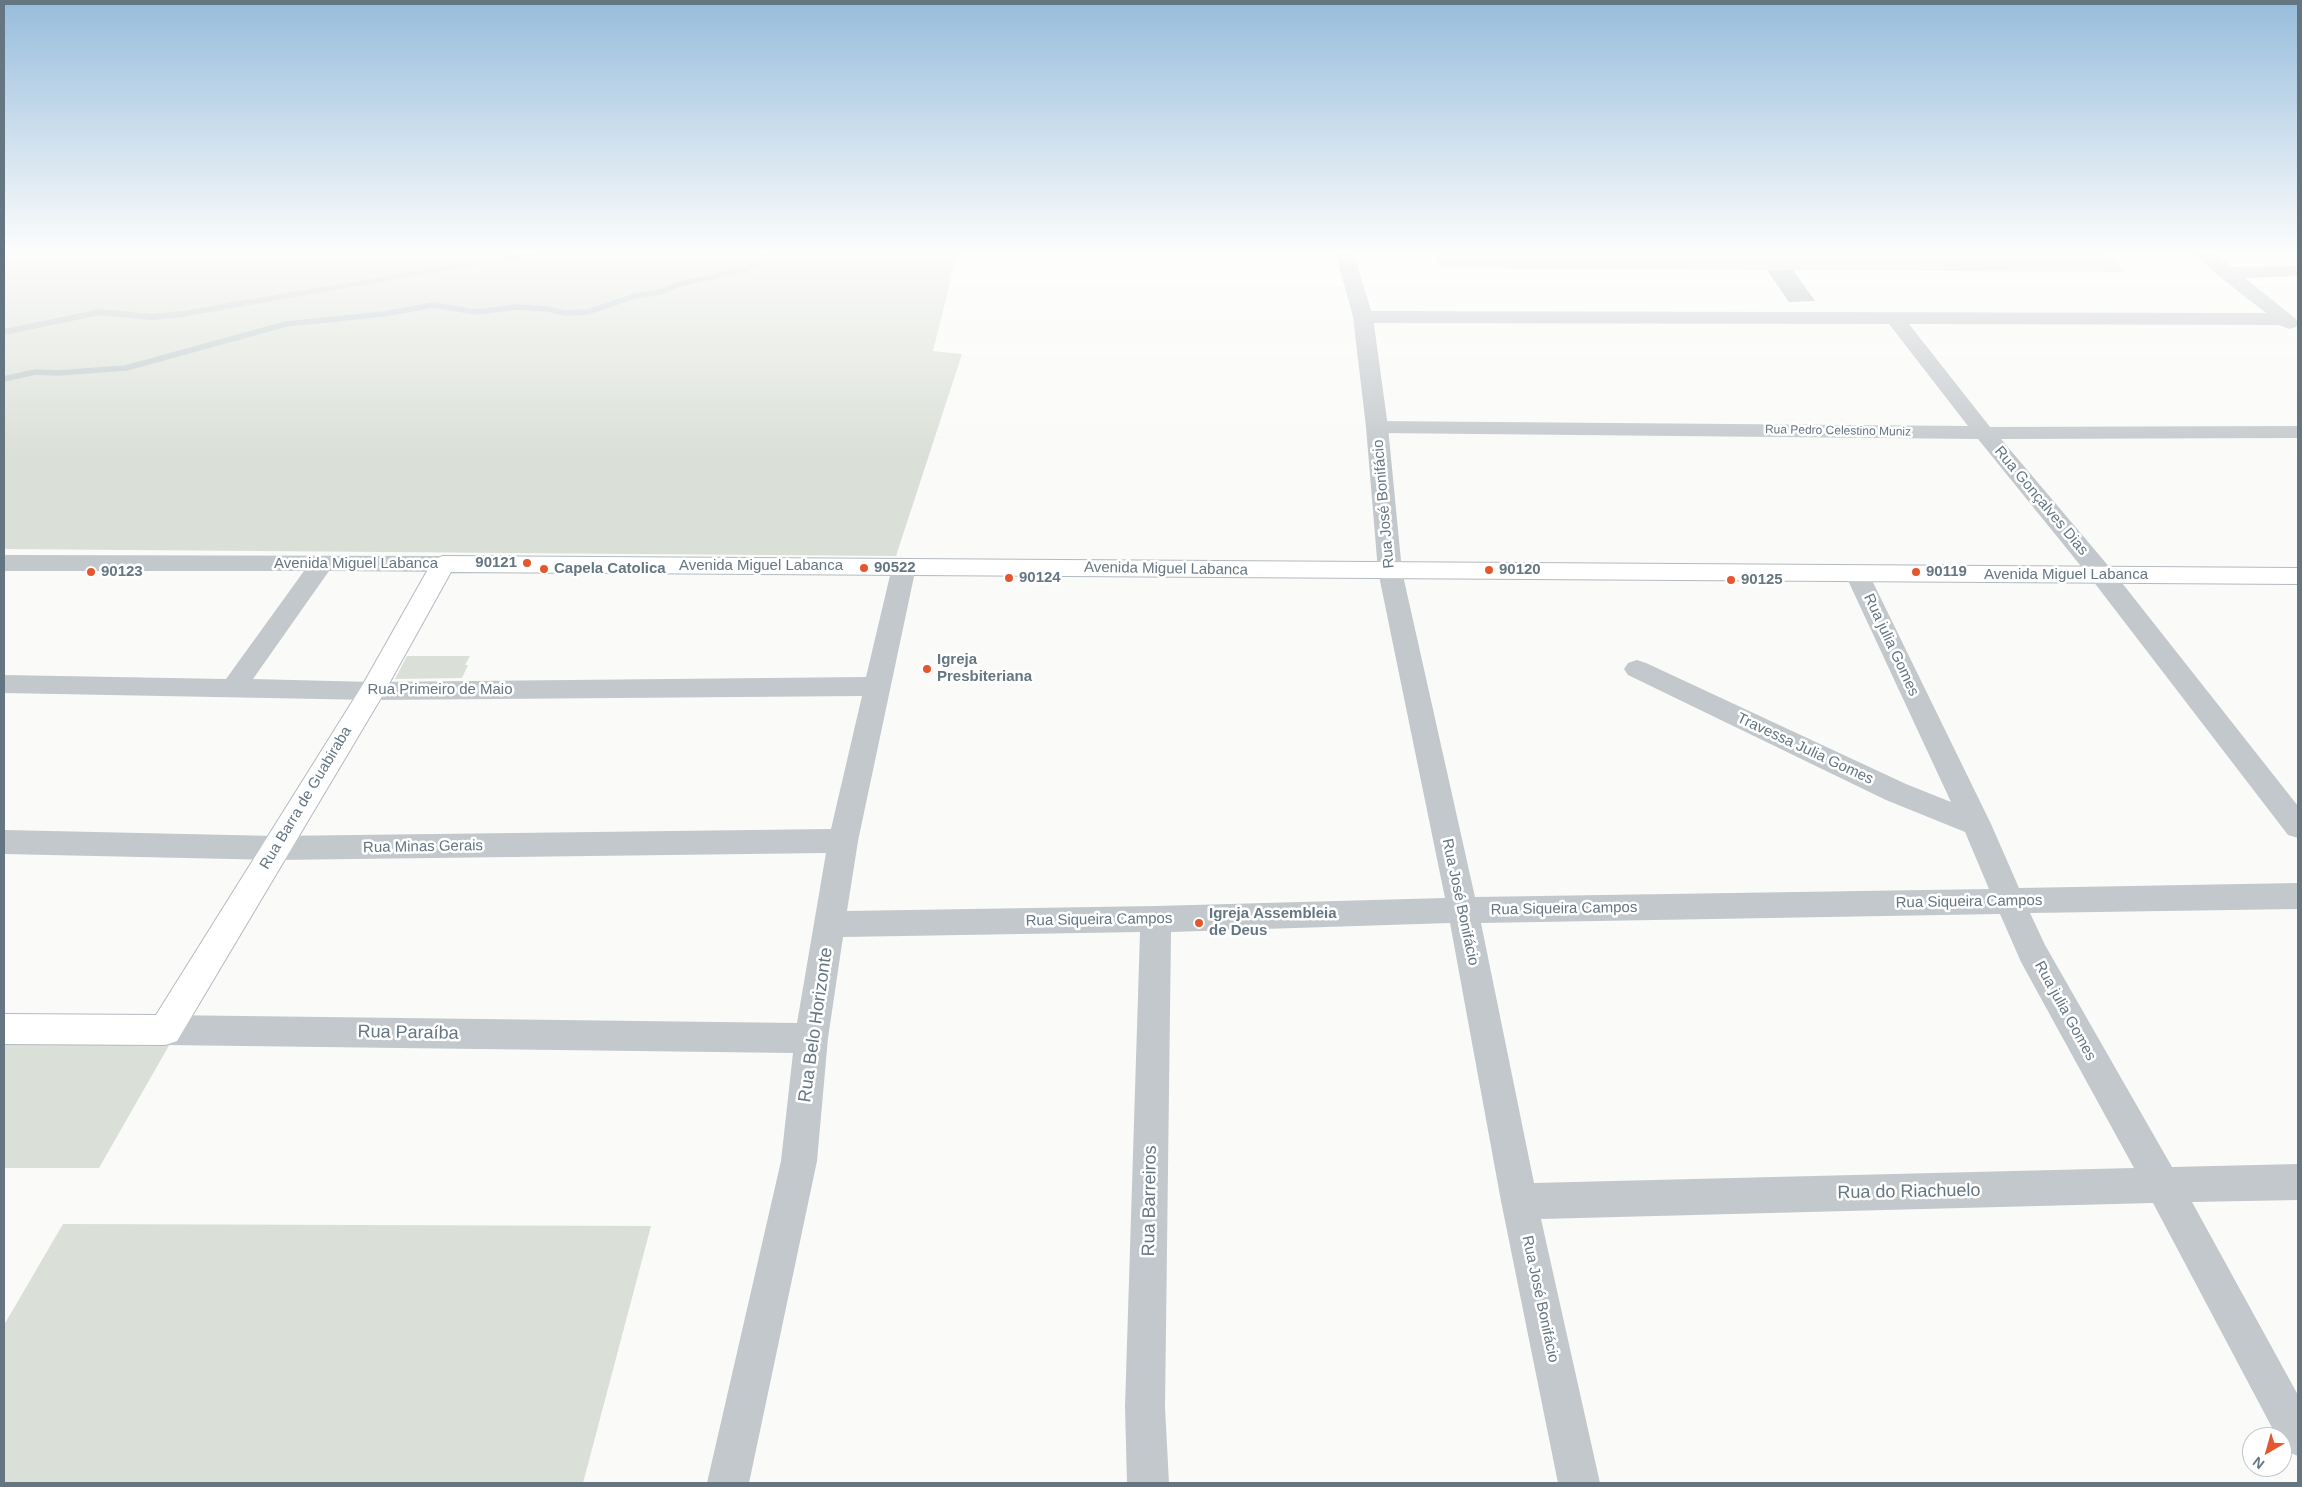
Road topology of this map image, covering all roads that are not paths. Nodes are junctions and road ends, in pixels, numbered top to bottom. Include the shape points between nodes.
1 (60, 320) edge
2 (1363, 320) edge
3 (1896, 320) edge
4 (2030, 320) edge
5 (2291, 325) edge
6 (4, 332) edge
7 (1377, 427) junction
8 (1984, 432) junction
9 (2298, 432) edge
10 (4, 563) edge
11 (322, 564) junction
12 (443, 564) junction
13 (904, 567) junction
14 (1390, 571) junction
15 (1857, 574) junction
16 (2102, 575) junction
17 (2298, 576) edge
18 (1637, 670) dead end
19 (4, 684) edge
20 (876, 686) junction
21 (234, 687) junction
22 (372, 691) junction
23 (1976, 824) junction
24 (2298, 826) edge
25 (842, 841) junction
26 (4, 842) edge
27 (276, 848) junction
28 (2298, 896) edge
29 (2010, 901) junction
30 (1463, 910) junction
31 (1156, 919) junction
32 (829, 924) junction
33 (4, 1029) edge
34 (165, 1030) junction
35 (811, 1038) junction
36 (2298, 1182) edge
37 (2163, 1186) junction
38 (1519, 1201) junction
39 (2298, 1435) edge
40 (728, 1483) edge
41 (1148, 1483) edge
42 (1579, 1483) edge

1 - 6 lane
2 - 7 street, Rua José Bonifácio
3 - 8 street, Rua Gonçalves Dias
4 - 5 street
7 - 8 street, Rua Pedro Celestino Muniz
7 - 14 street, Rua José Bonifácio
8 - 9 street, Rua Pedro Celestino Muniz
8 - 16 street, Rua Gonçalves Dias
10 - 11 street, Avenida Miguel Labanca
11 - 12 street, Avenida Miguel Labanca
11 - 21 street
12 - 13 main road, Avenida Miguel Labanca
12 - 22 main road, Rua Barra de Guabiraba
13 - 14 main road, Avenida Miguel Labanca
13 - 20 street, Rua Belo Horizonte
14 - 15 main road, Avenida Miguel Labanca
14 - 30 street, Rua José Bonifácio
15 - 16 main road, Avenida Miguel Labanca
15 - 23 street, Rua julia Gomes
16 - 17 main road, Avenida Miguel Labanca
16 - 24 street, Rua Gonçalves Dias
18 - 23 street, Travessa Julia Gomes via 1896,792
19 - 21 street, Rua Primeiro de Maio
20 - 22 street, Rua Primeiro de Maio
20 - 25 street, Rua Belo Horizonte
21 - 22 street, Rua Primeiro de Maio
22 - 27 main road, Rua Barra de Guabiraba
23 - 29 street, Rua julia Gomes
25 - 27 street, Rua Minas Gerais
25 - 32 street, Rua Belo Horizonte
26 - 27 street, Rua Minas Gerais
27 - 34 main road, Rua Barra de Guabiraba
28 - 29 street, Rua Siqueira Campos
29 - 30 street, Rua Siqueira Campos
29 - 37 street, Rua julia Gomes via 2032,952
30 - 31 street, Rua Siqueira Campos
30 - 38 street, Rua José Bonifácio
31 - 32 street, Rua Siqueira Campos
31 - 41 street, Rua Barreiros via 1146,1397
32 - 35 street, Rua Belo Horizonte
33 - 34 main road, Rua Paraíba
34 - 35 street, Rua Paraíba
35 - 40 street, Rua Belo Horizonte via 799,1161
36 - 37 street, Rua do Riachuelo
37 - 38 street, Rua do Riachuelo
37 - 39 street, Rua julia Gomes
38 - 42 street, Rua José Bonifácio

